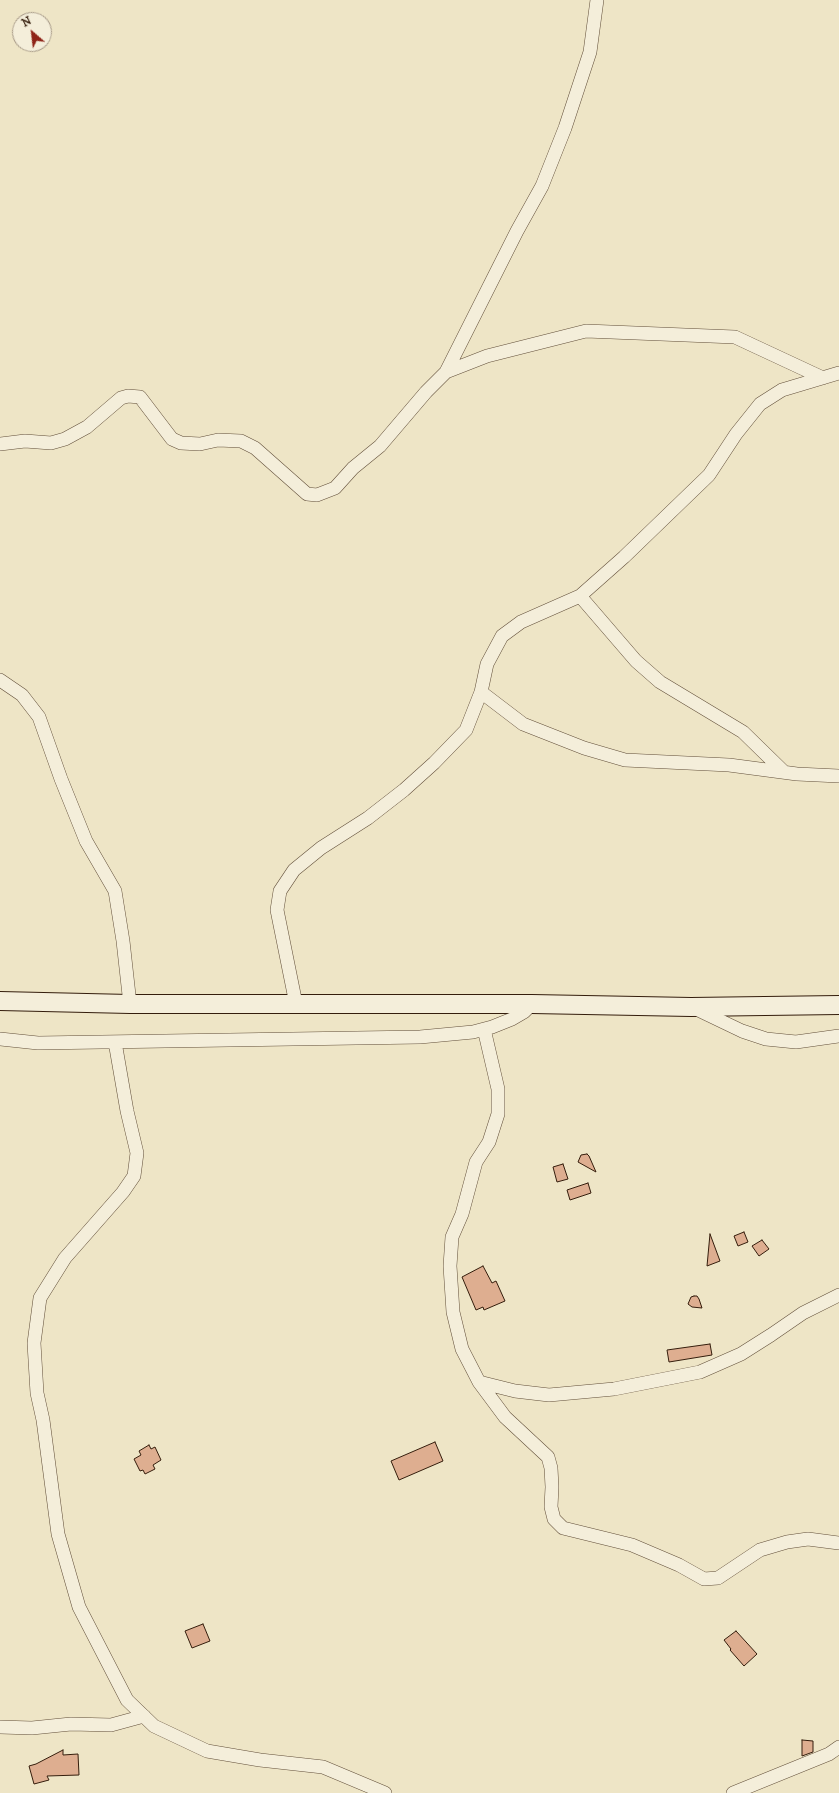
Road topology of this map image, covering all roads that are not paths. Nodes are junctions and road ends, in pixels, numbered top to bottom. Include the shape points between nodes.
1 (597, 0) edge
2 (446, 372) junction
3 (839, 373) edge
4 (824, 378) junction
5 (0, 444) edge
6 (580, 596) junction
7 (0, 680) edge
8 (481, 692) junction
9 (784, 772) junction
10 (839, 776) edge
11 (0, 1001) edge
12 (130, 1004) junction
13 (296, 1004) junction
14 (532, 1004) junction
15 (839, 1005) edge
16 (691, 1007) junction
17 (484, 1029) junction
18 (839, 1036) edge
19 (0, 1039) edge
20 (115, 1042) junction
21 (839, 1295) edge
22 (479, 1382) junction
23 (839, 1543) edge
24 (144, 1716) junction
25 (0, 1727) edge
26 (839, 1747) edge
27 (385, 1793) edge
28 (733, 1793) edge

1 - 2 street via 590,52 565,128 542,186
2 - 4 street via 487,356 586,330 735,338
2 - 5 street via 380,446 334,488 318,495 307,494 255,448 241,441 218,440 188,444 172,439 140,397 121,398 87,427 65,439 51,443 25,441
3 - 4 street
4 - 6 street via 782,390 760,404 709,475
6 - 8 street via 521,622 502,636 487,664
6 - 9 street via 636,661 660,682 743,732
7 - 12 street via 22,695 39,717 86,841 115,891
8 - 9 street via 523,724 584,748 625,760
8 - 13 street via 466,730 434,763 368,818 321,848 294,870 280,891 277,910
9 - 10 street
11 - 12 main road
12 - 13 main road
13 - 14 main road
14 - 16 main road
14 - 17 street via 512,1019
15 - 16 main road
16 - 18 street via 742,1031 766,1039 796,1042
17 - 20 street via 448,1035 372,1038
17 - 22 street via 498,1089 498,1114 489,1142 476,1162 462,1214 452,1237 450,1266 453,1312 462,1349
19 - 20 street via 38,1043
20 - 24 street via 137,1153 134,1176 65,1258 40,1298 34,1343 37,1393 58,1534 79,1607 127,1700
21 - 22 street via 803,1313 741,1354 700,1372 614,1389 549,1395 515,1391
22 - 23 street via 505,1417 548,1457 552,1487 551,1507 554,1519 564,1528 632,1544 704,1579 718,1578 760,1550 787,1542 808,1539
24 - 25 street via 111,1725
24 - 27 street via 154,1726 207,1751 323,1767
26 - 28 street via 829,1754

